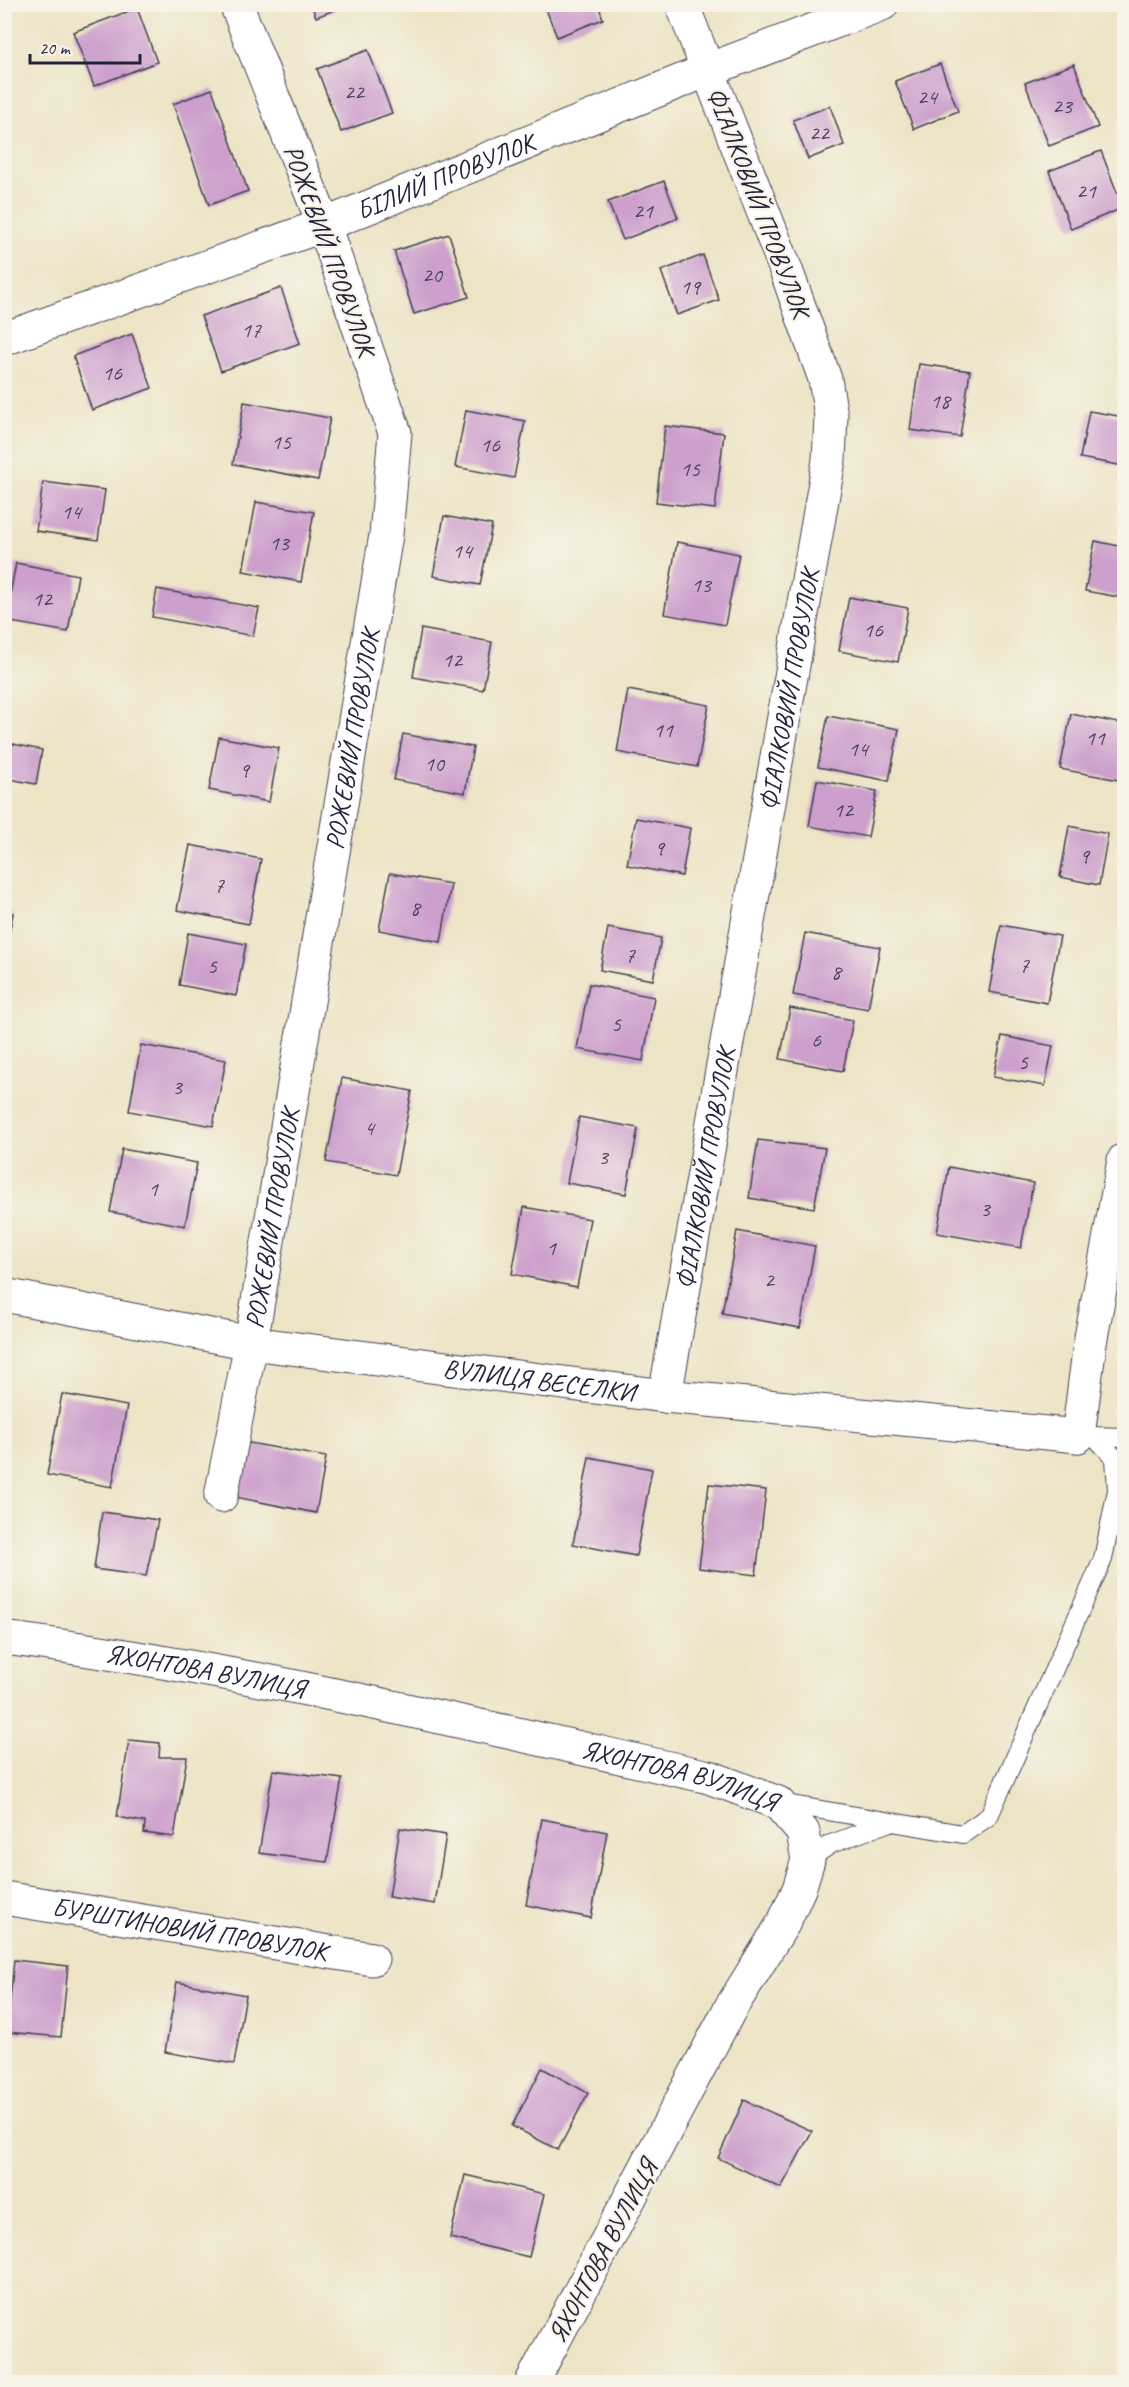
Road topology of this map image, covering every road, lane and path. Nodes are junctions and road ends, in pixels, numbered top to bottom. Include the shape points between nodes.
1 (236, 4) edge
2 (682, 4) edge
3 (882, 4) edge
4 (708, 70) junction
5 (324, 225) junction
6 (4, 339) edge
7 (1125, 1160) edge
8 (4, 1295) edge
9 (251, 1343) junction
10 (665, 1396) junction
11 (1086, 1436) junction
12 (1125, 1437) edge
13 (221, 1496) dead end
14 (4, 1638) edge
15 (778, 1803) junction
16 (890, 1822) junction
17 (808, 1860) junction
18 (4, 1898) edge
19 (372, 1959) dead end
20 (532, 2382) edge

1 - 5 street, РОЖЕВИЙ ПРОВУЛОК
2 - 4 street, ФІАЛКОВИЙ ПРОВУЛОК
3 - 4 street, БІЛИЙ ПРОВУЛОК
4 - 5 street, БІЛИЙ ПРОВУЛОК
4 - 10 street, ФІАЛКОВИЙ ПРОВУЛОК via 802,313 825,379 831,416 829,460
5 - 6 street, БІЛИЙ ПРОВУЛОК
5 - 9 street, РОЖЕВИЙ ПРОВУЛОК via 395,433 386,535
7 - 11 street via 1090,1342
8 - 9 street, ВУЛИЦЯ ВЕСЕЛКИ
9 - 10 street, ВУЛИЦЯ ВЕСЕЛКИ
9 - 13 street, РОЖЕВИЙ ПРОВУЛОК
10 - 11 street, ВУЛИЦЯ ВЕСЕЛКИ
11 - 12 lane
11 - 16 lane via 1114,1458 1117,1490 1103,1559 989,1816 963,1834
14 - 15 street, ЯХОНТОВА ВУЛИЦЯ via 273,1681 709,1776
15 - 16 lane
15 - 17 street, ЯХОНТОВА ВУЛИЦЯ via 803,1832
16 - 17 lane via 831,1844
17 - 20 street, ЯХОНТОВА ВУЛИЦЯ via 784,1922 730,2009
18 - 19 street, БУРШТИНОВИЙ ПРОВУЛОК

